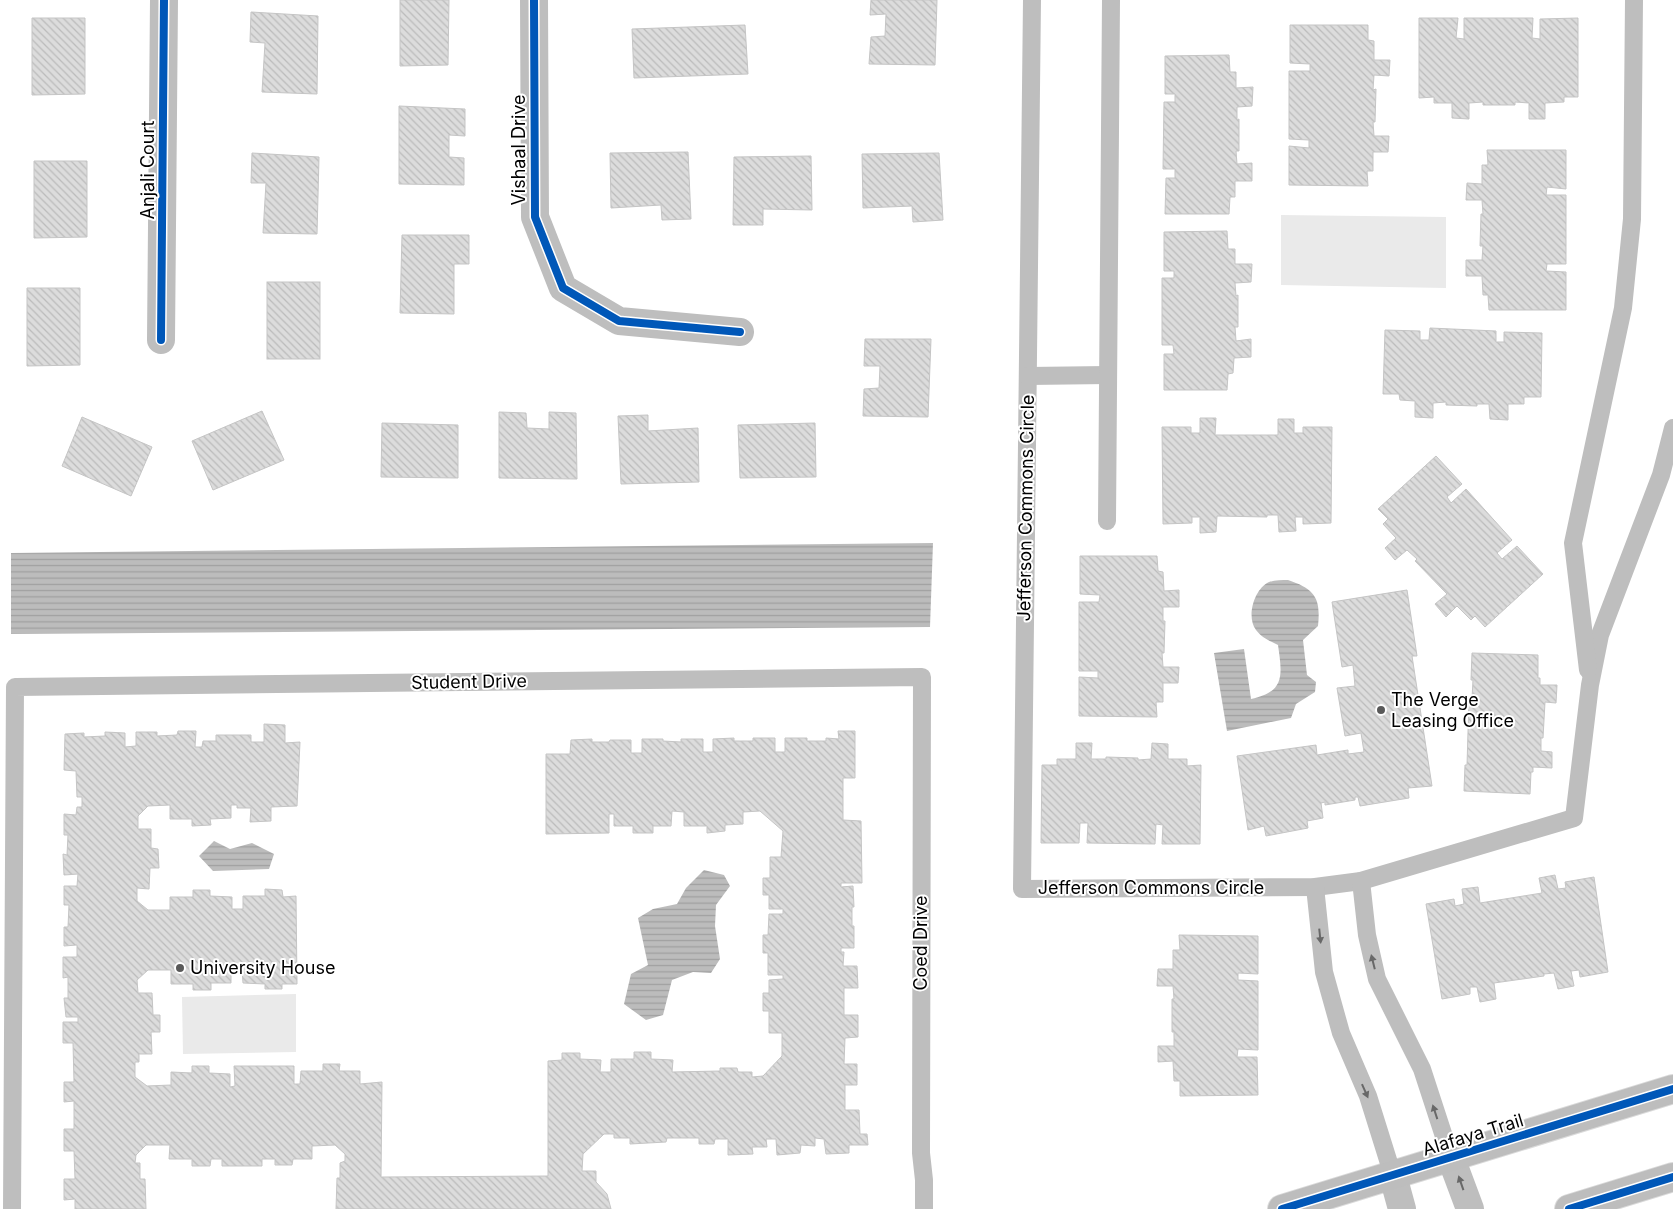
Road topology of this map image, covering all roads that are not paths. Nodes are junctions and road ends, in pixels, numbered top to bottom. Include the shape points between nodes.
1 (164, 0) edge
2 (534, 0) edge
3 (1032, 0) edge
4 (1111, 0) edge
5 (1634, 0) edge
6 (740, 332) dead end
7 (161, 340) dead end
8 (1108, 375) junction
9 (1028, 376) junction
10 (1673, 428) edge
11 (1107, 521) dead end
12 (922, 677) joint
13 (1590, 686) junction
14 (1361, 881) junction
15 (1315, 887) junction
16 (1673, 1090) edge
17 (1452, 1158) junction
18 (1393, 1176) junction
19 (1673, 1177) edge
20 (12, 1209) edge
21 (924, 1209) edge
22 (1282, 1209) edge
23 (1402, 1209) edge
24 (1470, 1209) edge
25 (1569, 1209) edge

1 - 7 street, Anjali Court
2 - 6 street, Vishaal Drive via 535,217 563,288 619,321
3 - 9 lane, Jefferson Commons Circle
4 - 8 lane
5 - 13 lane via 1632,219 1624,298 1574,543
8 - 9 lane
8 - 11 lane
9 - 15 lane, Jefferson Commons Circle via 1022,888
10 - 13 lane, Jefferson Commons Circle via 1661,475 1600,635
12 - 20 lane, Student Drive via 16,687
12 - 21 lane, Coed Drive via 921,1153
13 - 14 lane, Jefferson Commons Circle via 1574,818
14 - 15 lane, Jefferson Commons Circle
17 -> 14 lane via 1422,1069 1377,979 1367,935
15 -> 18 lane via 1324,972 1341,1032 1368,1096
16 - 17 main road, Alafaya Trail
17 - 18 main road, Alafaya Trail
24 -> 17 street
18 - 22 main road, Alafaya Trail
18 - 23 street
19 - 25 main road

